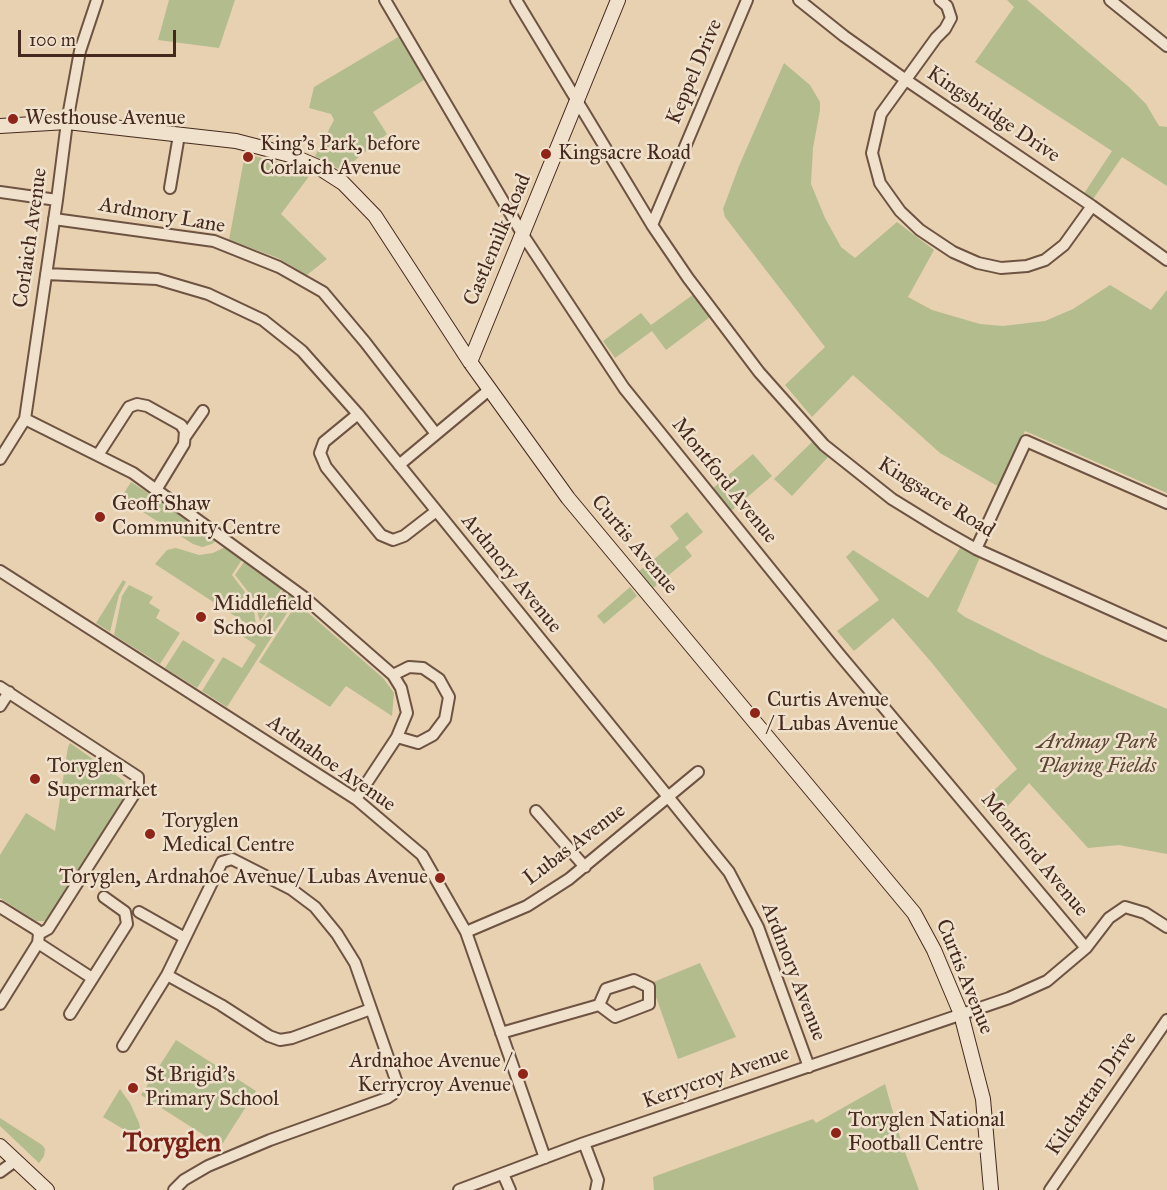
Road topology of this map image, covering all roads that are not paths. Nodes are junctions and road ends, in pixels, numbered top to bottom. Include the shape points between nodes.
1 (97, 0) edge
2 (385, 0) edge
3 (516, 0) edge
4 (618, 0) edge
5 (747, 0) edge
6 (799, 0) edge
7 (940, 0) edge
8 (1110, 0) edge
9 (1167, 46) edge
10 (906, 80) junction
11 (578, 101) junction
12 (67, 122) junction
13 (0, 126) edge
14 (179, 135) junction
15 (170, 188) dead end
16 (0, 192) edge
17 (57, 200) junction
18 (1092, 206) junction
19 (54, 219) junction
20 (652, 225) junction
21 (523, 235) junction
22 (1167, 260) edge
23 (46, 274) junction
24 (470, 362) junction
25 (489, 390) junction
26 (203, 411) dead end
27 (358, 414) junction
28 (25, 419) junction
29 (436, 434) junction
30 (185, 437) junction
31 (98, 455) junction
32 (0, 459) edge
33 (399, 465) junction
34 (156, 490) junction
35 (1167, 503) edge
36 (435, 512) junction
37 (976, 549) junction
38 (0, 572) edge
39 (1167, 635) edge
40 (393, 675) junction
41 (4, 690) edge
42 (0, 706) edge
43 (397, 737) junction
44 (698, 772) dead end
45 (668, 797) junction
46 (356, 799) junction
47 (536, 811) dead end
48 (585, 867) junction
49 (104, 897) dead end
50 (0, 907) edge
51 (139, 912) dead end
52 (1167, 927) edge
53 (466, 932) junction
54 (39, 938) junction
55 (186, 939) junction
56 (1086, 948) junction
57 (167, 975) junction
58 (92, 978) junction
59 (0, 1004) edge
60 (599, 1005) junction
61 (371, 1009) junction
62 (70, 1014) dead end
63 (961, 1014) junction
64 (1167, 1020) edge
65 (501, 1033) junction
66 (123, 1046) dead end
67 (809, 1067) junction
68 (584, 1143) junction
69 (0, 1146) edge
70 (545, 1158) junction
71 (15, 1161) junction
72 (0, 1172) edge
73 (503, 1174) junction
74 (46, 1190) edge
75 (174, 1190) edge
76 (459, 1190) edge
77 (510, 1190) edge
78 (596, 1190) edge
79 (991, 1190) edge
80 (1050, 1190) edge

1 - 12 street via 80,51
2 - 21 street, Montford Avenue
3 - 11 street, Kingsacre Road
4 - 11 street, Castlemilk Road
5 - 20 street, Keppel Drive
6 - 10 street, Kingsbridge Drive
7 - 10 street via 951,18
8 - 9 street
10 - 18 street, Kingsbridge Drive
10 - 18 street via 881,114 872,153 880,183 920,230 978,263 1001,268 1027,266 1045,260 1064,245
11 - 20 street, Kingsacre Road
11 - 21 street, Castlemilk Road
12 - 13 street, Curtis Avenue
12 - 14 street, Curtis Avenue
12 - 17 street, Corlaich Avenue
14 - 15 street
14 - 24 street, Curtis Avenue via 236,141 290,155 343,183 375,216
16 - 17 street
17 - 19 street, Corlaich Avenue
18 - 22 street, Kingsbridge Drive
19 - 23 street, Corlaich Avenue
19 - 29 street, Ardmory Lane via 214,241 297,277 323,292
20 - 37 street, Kingsacre Road via 759,372 824,445 892,499
21 - 24 street, Castlemilk Road
21 - 56 street, Montford Avenue via 624,388 839,654
23 - 27 street, Ardmory Avenue via 157,279 208,294 263,320 302,351
23 - 28 street, Corlaich Avenue
24 - 25 street, Curtis Avenue
25 - 29 street
25 - 63 street, Curtis Avenue via 568,498 893,885 934,950
26 - 30 street
27 - 33 street, Ardmory Avenue
27 - 36 street via 324,442 320,453 326,467 381,535 393,540
28 - 31 street
28 - 32 street, Corlaich Avenue
29 - 33 street
30 - 31 street via 180,425 137,404 129,406
30 - 34 street
31 - 34 street
33 - 36 street, Ardmory Avenue
34 - 40 street via 304,598
35 - 37 street via 1026,441
36 - 45 street, Ardmory Avenue
37 - 39 street, Kingsacre Road
38 - 46 street, Ardnahoe Avenue
40 - 43 street via 401,688 407,713
40 - 43 street via 409,667 423,668 439,679 449,697 445,718 433,735 418,743
41 - 42 street
41 - 54 street via 138,777 138,788
43 - 46 street
44 - 45 street, Lubas Avenue
45 - 48 street, Lubas Avenue
45 - 67 street, Ardmory Avenue via 729,872 758,927
46 - 53 street, Ardnahoe Avenue via 422,855
47 - 48 street
48 - 53 street, Lubas Avenue via 527,906
49 - 58 street via 125,912 127,924
50 - 54 street via 37,930
51 - 55 street
52 - 56 street, Kerrycroy Avenue via 1145,913 1125,907 1109,918
53 - 65 street, Ardnahoe Avenue
54 - 58 street
54 - 59 street
55 - 57 street
55 - 61 street via 222,861 232,859 291,889 315,908 355,963
56 - 63 street, Kerrycroy Avenue via 1047,981
57 - 61 street via 280,1040
57 - 66 street
58 - 62 street
60 - 60 street via 606,989 634,980 649,987 649,1004 615,1017
60 - 65 street
61 - 75 street via 397,1083 393,1094 208,1166
63 - 67 street, Kerrycroy Avenue
63 - 79 street, Curtis Avenue via 983,1099
64 - 80 street, Kilchattan Drive
65 - 70 street, Ardnahoe Avenue
67 - 68 street, Kerrycroy Avenue
68 - 70 street, Kerrycroy Avenue
68 - 78 street via 598,1180
69 - 71 street
70 - 73 street, Kerrycroy Avenue
71 - 72 street
71 - 74 street
73 - 76 street, Kerrycroy Avenue
73 - 77 street

